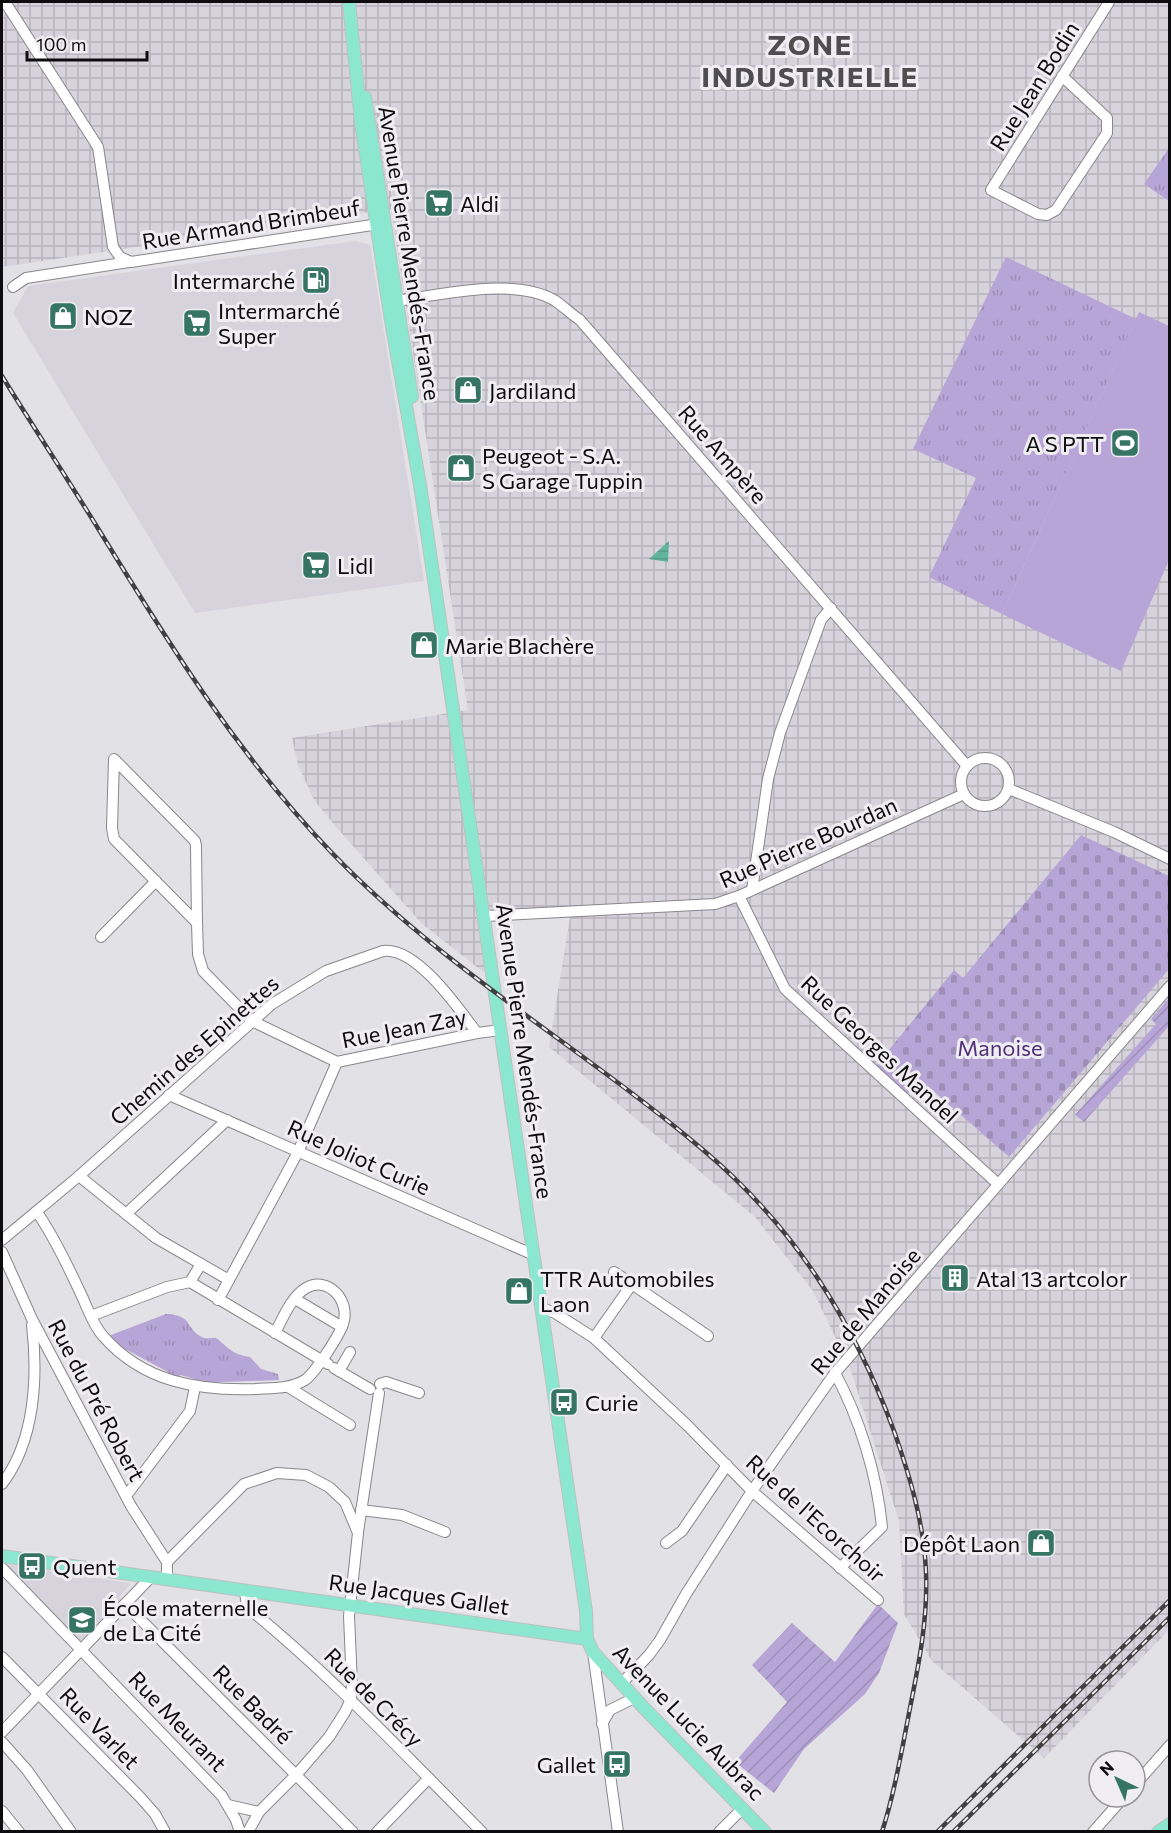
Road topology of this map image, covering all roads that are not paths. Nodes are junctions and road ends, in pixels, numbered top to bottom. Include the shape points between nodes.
1 (5, 2) edge
2 (349, 2) edge
3 (1109, 2) edge
4 (1062, 76) junction
5 (381, 224) junction
6 (131, 262) junction
7 (13, 286) dead end
8 (393, 304) junction
9 (831, 608) junction
10 (967, 766) junction
11 (1009, 789) junction
12 (964, 794) junction
13 (1170, 859) edge
14 (156, 881) junction
15 (752, 890) junction
16 (739, 896) junction
17 (484, 916) junction
18 (197, 923) junction
19 (101, 937) dead end
20 (1170, 986) edge
21 (252, 1021) junction
22 (501, 1030) junction
23 (477, 1033) junction
24 (337, 1062) junction
25 (169, 1095) junction
26 (227, 1120) junction
27 (298, 1152) junction
28 (79, 1176) junction
29 (998, 1185) junction
30 (37, 1212) junction
31 (126, 1214) junction
32 (2, 1240) edge
33 (2, 1252) edge
34 (534, 1255) junction
35 (201, 1264) junction
36 (614, 1272) dead end
37 (229, 1280) junction
38 (190, 1282) junction
39 (632, 1284) junction
40 (295, 1299) junction
41 (218, 1300) junction
42 (542, 1308) junction
43 (91, 1316) junction
44 (32, 1319) junction
45 (342, 1328) junction
46 (274, 1332) junction
47 (708, 1336) dead end
48 (594, 1338) junction
49 (350, 1352) dead end
50 (330, 1366) junction
51 (835, 1373) junction
52 (195, 1387) junction
53 (288, 1387) junction
54 (376, 1389) junction
55 (419, 1393) dead end
56 (350, 1425) dead end
57 (727, 1465) junction
58 (2, 1484) edge
59 (752, 1491) junction
60 (126, 1496) junction
61 (345, 1502) junction
62 (362, 1506) junction
63 (445, 1532) dead end
64 (358, 1533) junction
65 (666, 1544) dead end
66 (2, 1556) edge
67 (167, 1562) junction
68 (2, 1568) edge
69 (840, 1568) junction
70 (151, 1577) junction
71 (167, 1580) junction
72 (245, 1591) junction
73 (878, 1600) dead end
74 (125, 1604) junction
75 (350, 1605) junction
76 (587, 1639) junction
77 (81, 1650) junction
78 (593, 1652) junction
79 (2, 1657) edge
80 (621, 1684) junction
81 (39, 1694) junction
82 (634, 1698) junction
83 (351, 1699) junction
84 (602, 1724) junction
85 (2, 1732) edge
86 (2, 1742) edge
87 (1170, 1745) edge
88 (1147, 1771) edge
89 (297, 1774) junction
90 (429, 1778) junction
91 (228, 1805) junction
92 (743, 1808) junction
93 (1113, 1809) edge
94 (2, 1811) edge
95 (259, 1812) junction
96 (1170, 1824) edge
97 (19, 1832) edge
98 (71, 1832) edge
99 (165, 1832) edge
100 (240, 1832) edge
101 (248, 1832) edge
102 (353, 1832) edge
103 (377, 1832) edge
104 (482, 1832) edge
105 (618, 1832) edge
106 (719, 1832) edge
107 (765, 1832) edge
108 (1093, 1832) edge
109 (1158, 1832) edge

1 - 6 street, Rue Armand Brimbeuf via 98,147 112,247
2 - 5 main road, Avenue Pierre Mendés-France via 370,118
3 - 4 street, Rue Jean Bodin
4 - 4 street, Rue Jean Bodin via 1107,118 1107,133 1056,210 1038,214 991,190
5 - 6 street, Rue Armand Brimbeuf
5 - 8 main road, Avenue Pierre Mendés-France
6 - 7 street via 26,278
8 - 9 street, Rue Ampère via 482,288 522,290 552,299 580,320
8 - 17 main road, Avenue Pierre Mendés-France via 416,427 420,485
9 - 10 street, Rue Ampère
9 - 15 street via 821,620 780,733 768,779
10 - 11 street via 982,758 999,762 1007,771
10 - 12 street via 962,777
11 - 12 street via 1001,801 988,807 974,804
11 - 13 street
12 - 15 street, Rue Pierre Bourdan
14 - 18 street
14 - 18 street, Rue Jean Zay via 112,835 114,759 195,842
14 - 19 street
15 - 16 street, Rue Pierre Bourdan
16 - 17 street, Rue Pierre Bourdan via 715,904
16 - 29 street, Rue Georges Mandel via 785,989
17 - 22 main road, Avenue Pierre Mendés-France
18 - 21 street, Rue Jean Zay via 203,971
20 - 29 street, Rue de Manoise
21 - 23 street, Chemin des Epinettes via 279,999 326,971 392,950 433,978
21 - 24 street, Rue Jean Zay
21 - 25 street, Chemin des Epinettes
22 - 23 street, Rue Jean Zay
22 - 34 main road, Avenue Pierre Mendés-France
23 - 24 street, Rue Jean Zay
24 - 27 street
25 - 26 street, Rue Joliot Curie
25 - 28 street, Chemin des Epinettes
26 - 27 street, Rue Joliot Curie
26 - 31 street
27 - 34 street, Rue Joliot Curie
27 - 37 street
28 - 30 street, Chemin des Epinettes
28 - 31 street
29 - 51 street, Rue de Manoise
30 - 32 street, Chemin des Epinettes
30 - 43 street via 57,1243
31 - 35 street via 156,1238
33 - 44 street, Rue du Pré Robert
34 - 42 main road, Avenue Pierre Mendés-France
35 - 37 street
35 - 38 street
36 - 39 street
37 - 41 street
38 - 41 street
38 - 43 street
39 - 47 street
39 - 48 street
40 - 45 street
40 - 45 street via 313,1285 332,1288 346,1308
40 - 46 street
41 - 46 street
42 - 48 street, Rue de l'Ecorchoir
42 - 76 main road, Avenue Pierre Mendés-France
43 - 52 street via 101,1334 129,1359 170,1381
44 - 58 street via 36,1360 30,1419 20,1451
44 - 60 street, Rue du Pré Robert
45 - 50 street
46 - 50 street
48 - 57 street, Rue de l'Ecorchoir
49 - 50 street
50 - 53 street via 315,1370
50 - 54 street
51 - 59 street, Rue de Manoise
51 - 69 street via 868,1459 882,1527
52 - 53 street
52 - 60 street via 190,1412
53 - 56 street
54 - 55 street via 386,1382
54 - 62 street
57 - 59 street, Rue de l'Ecorchoir
57 - 65 street, Rue de l'Ecorchoir via 682,1531
59 - 69 street, Rue de l'Ecorchoir
59 - 80 street, Rue de Manoise via 660,1640
60 - 67 street, Rue du Pré Robert
61 - 62 street
61 - 64 street
61 - 67 street via 315,1479 292,1473 277,1473 244,1484
62 - 63 street via 402,1515
62 - 64 street
64 - 75 street
66 - 70 main road, Rue Jacques Gallet
67 - 71 street
68 - 77 street, Rue Meurant
69 - 73 street, Rue de l'Ecorchoir
70 - 71 main road, Rue Jacques Gallet
70 - 74 street
71 - 72 main road, Rue Jacques Gallet
72 - 75 main road, Rue Jacques Gallet
72 - 83 street, Rue de Crécy via 247,1607
74 - 77 street
74 - 89 street, Rue Badré
75 - 76 main road, Rue Jacques Gallet
75 - 83 street
76 - 78 main road, Avenue Lucie Aubrac
77 - 81 street
77 - 91 street, Rue Meurant
78 - 80 main road, Avenue Lucie Aubrac
78 - 84 street
79 - 81 street, Rue Varlet
80 - 82 main road, Avenue Lucie Aubrac
81 - 85 street
81 - 99 street, Rue Varlet via 144,1802
82 - 84 street via 610,1710
82 - 92 main road, Avenue Lucie Aubrac
83 - 89 street via 329,1737
83 - 90 street, Rue de Crécy
84 - 105 street
86 - 98 street
87 - 88 street
89 - 95 street
89 - 102 street, Rue Badré
90 - 103 street
90 - 104 street, Rue de Crécy
91 - 95 street
91 - 100 street, Rue Meurant
92 - 106 street
92 - 107 main road, Avenue Lucie Aubrac
93 - 108 street
94 - 97 street
95 - 101 street
96 - 109 main road

